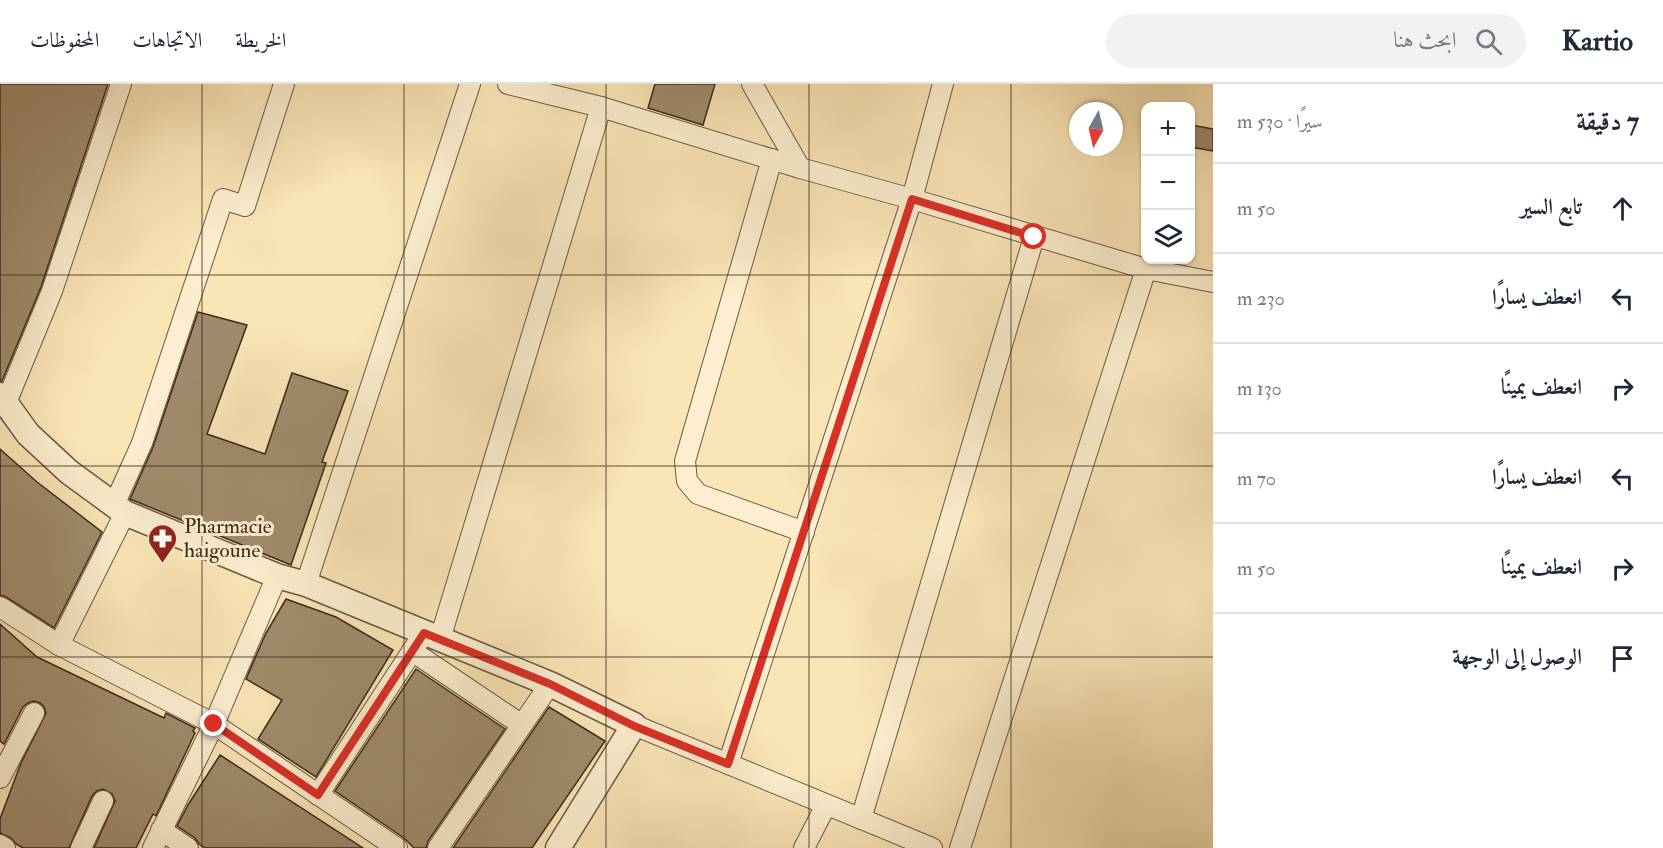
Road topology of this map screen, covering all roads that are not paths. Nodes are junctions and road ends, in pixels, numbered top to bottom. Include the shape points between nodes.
1 (121, 84) edge
2 (284, 84) edge
3 (470, 84) edge
4 (508, 84) edge
5 (752, 84) edge
6 (943, 84) edge
7 (601, 107) junction
8 (772, 159) junction
9 (800, 168) junction
10 (912, 199) junction
11 (1034, 237) junction
12 (1146, 269) junction
13 (1213, 282) edge
14 (3, 399) edge
15 (119, 509) junction
16 (804, 532) junction
17 (277, 576) junction
18 (306, 584) junction
19 (0, 607) edge
20 (426, 641) junction
21 (59, 645) junction
22 (550, 684) junction
23 (34, 713) dead end
24 (214, 724) junction
25 (522, 725) junction
26 (634, 726) junction
27 (6, 753) edge
28 (728, 764) junction
29 (0, 778) edge
30 (318, 795) junction
31 (103, 801) dead end
32 (826, 805) junction
33 (861, 819) junction
34 (157, 839) edge
35 (0, 845) edge
36 (5, 848) edge
37 (81, 848) edge
38 (188, 848) edge
39 (397, 848) edge
40 (438, 848) edge
41 (558, 848) edge
42 (804, 848) edge
43 (932, 848) edge
44 (960, 848) edge

1 - 14 street via 52,291
2 - 15 street via 245,206 223,199
3 - 18 street
4 - 7 street
5 - 9 street
6 - 10 street
7 - 8 street
7 - 20 street
8 - 9 street
8 - 16 street via 685,461 687,481 698,494
9 - 10 street
10 - 11 street
10 - 16 street
11 - 12 street
11 - 33 street
12 - 13 street
12 - 44 street
14 - 15 street via 28,434 69,472
15 - 17 street
15 - 21 street
16 - 28 street
17 - 18 street
17 - 24 street
18 - 20 street
19 - 21 street
20 - 22 street
20 - 25 street
20 - 30 street
21 - 24 street
22 - 25 street
22 - 26 street
23 - 27 street
24 - 30 street
24 - 34 street
25 - 40 street
26 - 28 street
26 - 41 street
27 - 29 street
28 - 32 street
30 - 39 street
31 - 37 street
32 - 33 street
32 - 42 street
33 - 43 street
34 - 38 street
35 - 36 street

